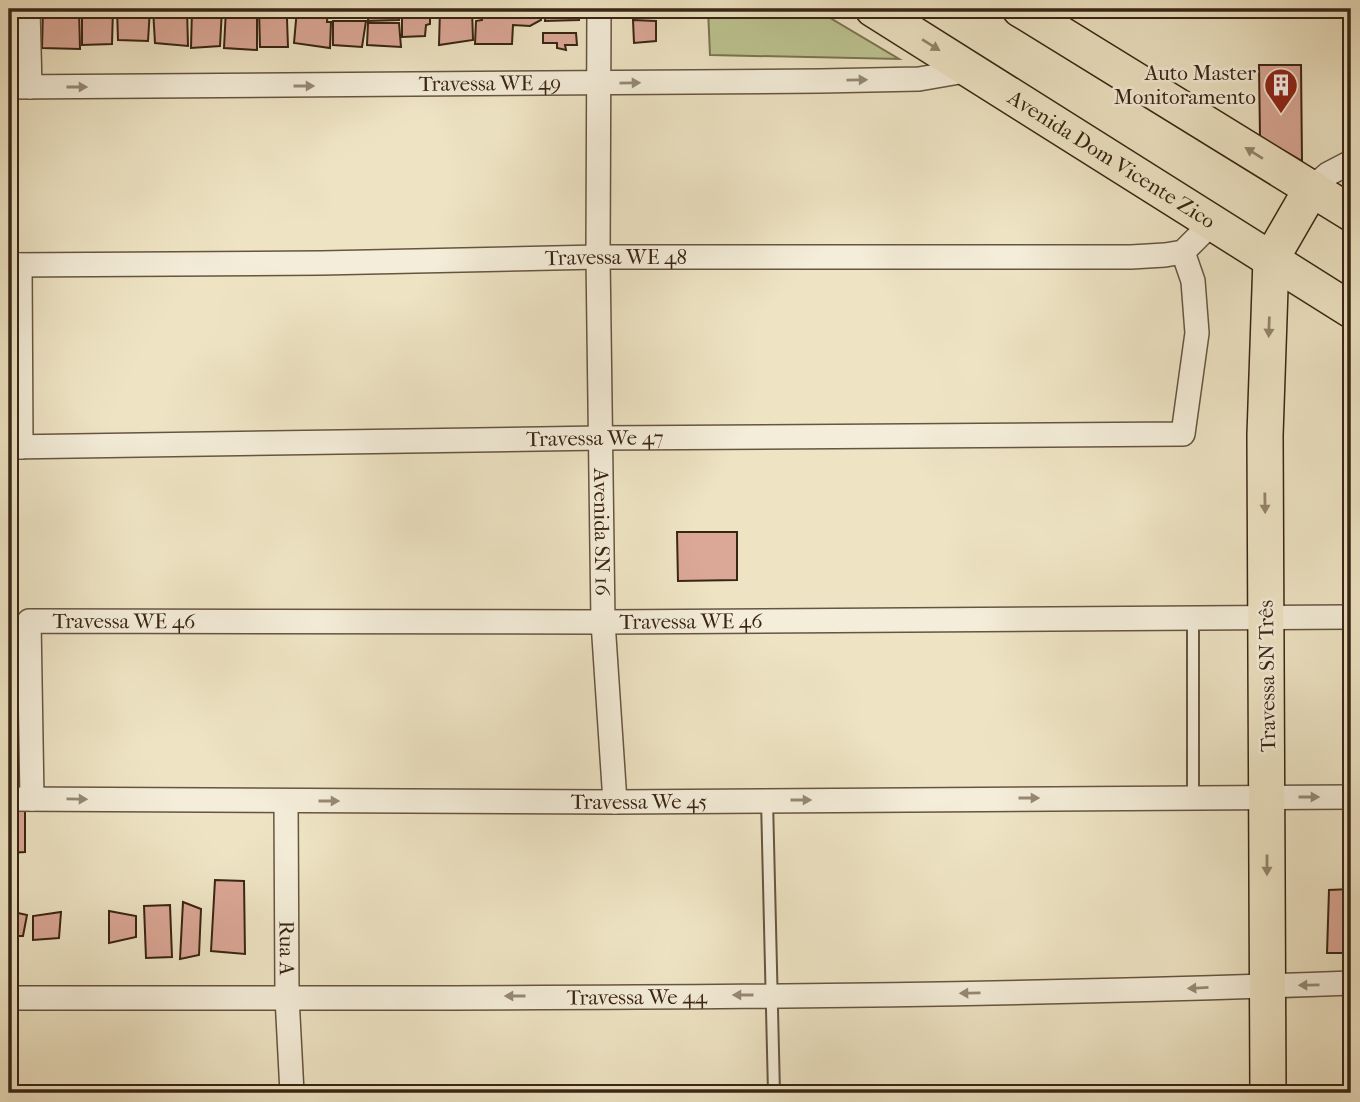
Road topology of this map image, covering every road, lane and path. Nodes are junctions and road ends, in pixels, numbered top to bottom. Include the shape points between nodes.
1 (29, 9) edge
2 (599, 9) edge
3 (873, 9) edge
4 (1020, 9) edge
5 (971, 70) junction
6 (599, 84) junction
7 (19, 87) edge
8 (1351, 162) edge
9 (1308, 194) junction
10 (1351, 213) edge
11 (1213, 222) junction
12 (1351, 230) edge
13 (1183, 251) junction
14 (598, 257) junction
15 (1271, 259) junction
16 (14, 265) edge
17 (1351, 310) edge
18 (601, 438) junction
19 (15, 447) edge
20 (1266, 617) junction
21 (1193, 618) junction
22 (1351, 618) edge
23 (603, 622) junction
24 (1193, 797) junction
25 (1268, 797) junction
26 (1351, 797) edge
27 (9, 799) edge
28 (32, 799) junction
29 (767, 800) junction
30 (286, 801) junction
31 (615, 802) junction
32 (1351, 983) edge
33 (1266, 985) junction
34 (773, 995) junction
35 (287, 997) junction
36 (9, 998) edge
37 (292, 1093) edge
38 (774, 1093) edge
39 (1268, 1093) edge

1 - 7 street
2 - 6 street, Avenida SN 16
3 -> 5 main road, Avenida Dom Vicente Zico
9 -> 4 main road
6 -> 5 street, Travessa WE 49 via 919,79
5 - 11 main road, Avenida Dom Vicente Zico
7 -> 6 street, Travessa WE 49
6 - 14 street, Avenida SN 16
8 - 9 street via 1328,174
9 - 10 main road
9 - 12 main road
9 - 15 main road
11 - 13 street
11 - 15 main road, Avenida Dom Vicente Zico
13 - 14 street, Travessa WE 48 via 1131,257
13 - 18 street, Travessa We 47 via 1193,281 1197,333 1183,434
14 - 16 street, Travessa WE 48
14 - 18 street, Avenida SN 16
15 - 17 main road, Avenida Dom Vicente Zico
15 -> 20 main road, Travessa SN Três via 1265,435
16 - 19 street
18 - 19 street, Travessa We 47
18 - 23 street, Avenida SN 16
20 - 21 street, Travessa WE 46
20 - 22 street, Travessa WE 46
20 - 25 main road, Travessa SN Três
21 - 23 street, Travessa WE 46
21 - 24 lane
23 - 28 street, Travessa WE 46 via 29,621
23 - 31 street, Avenida SN 16
24 - 25 street, Travessa We 45
29 -> 24 street, Travessa We 45
25 -> 26 street
25 -> 33 main road, Travessa SN Três
27 - 28 street, Travessa We 45
28 -> 30 street, Travessa We 45
29 - 31 street, Travessa We 45
29 - 34 lane
30 -> 31 street, Travessa We 45
30 - 35 street, Rua A
32 -> 33 street
33 -> 34 street, Travessa We 44
33 - 39 main road, Travessa SN Três
34 -> 35 street, Travessa We 44
34 - 38 lane
35 - 36 street, Travessa We 44
35 - 37 street, Rua A

